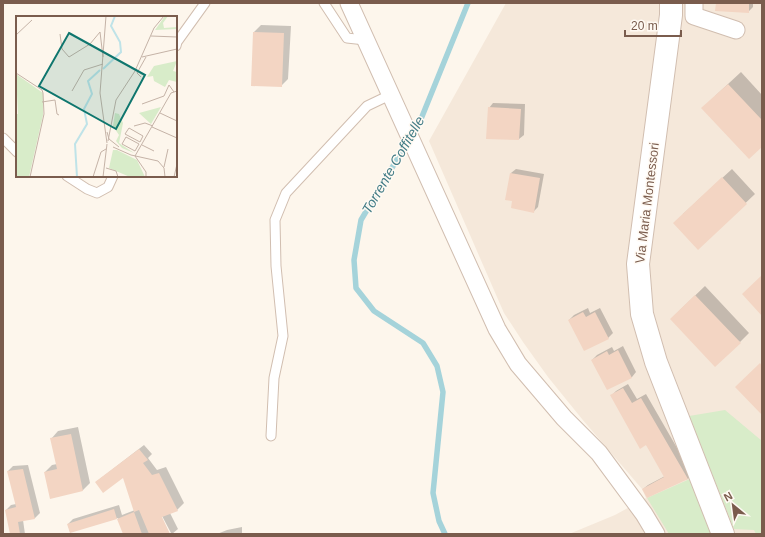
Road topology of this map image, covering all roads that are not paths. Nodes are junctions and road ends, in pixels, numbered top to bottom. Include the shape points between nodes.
1 (205, 3) edge
2 (324, 3) edge
3 (349, 3) edge
4 (671, 3) edge
5 (694, 3) edge
6 (736, 30) dead end
7 (365, 40) junction
8 (177, 44) edge
9 (390, 95) junction
10 (3, 138) edge
11 (16, 151) edge
12 (69, 177) edge
13 (113, 177) edge
14 (271, 436) dead end
15 (656, 534) edge
16 (723, 534) edge

1 - 8 lane
2 - 7 lane via 347,38
3 - 7 street
4 - 16 street, Via Maria Montessori via 638,264 642,314 656,362
5 - 6 street via 694,16
7 - 9 street
9 - 14 lane via 367,106 286,193 275,220 276,266 283,336 274,378
9 - 15 street via 496,329 518,364 599,454
10 - 11 lane
12 - 13 lane via 97,193 108,187

